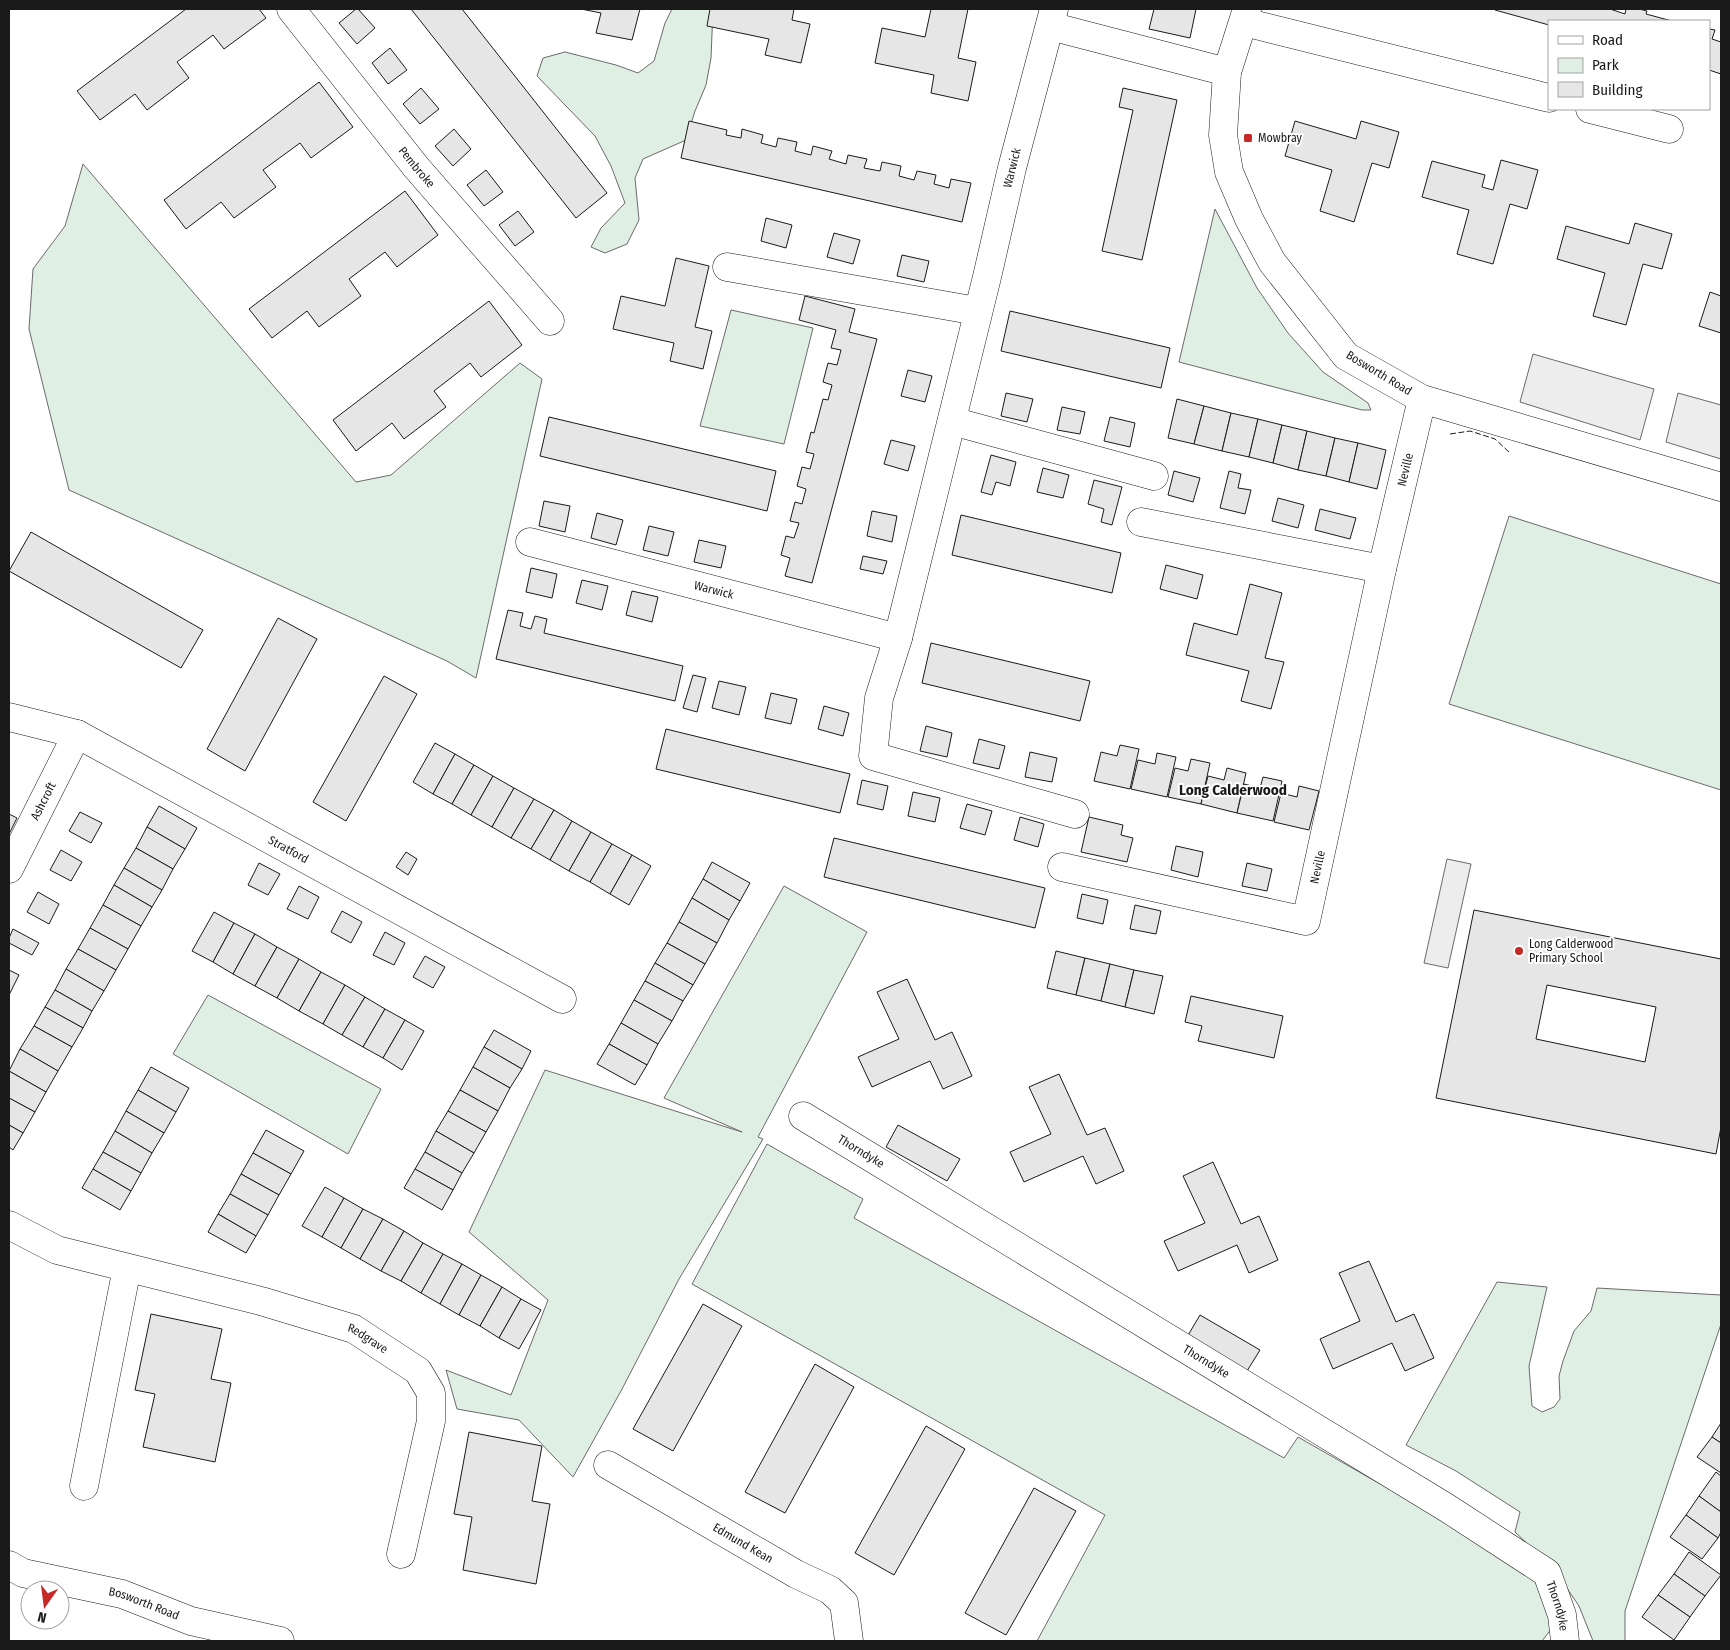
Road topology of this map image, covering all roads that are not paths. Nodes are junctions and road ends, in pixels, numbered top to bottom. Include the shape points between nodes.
1 (291, 9) edge
2 (1245, 15) edge
3 (1052, 18) edge
4 (1227, 72) junction
5 (1548, 98) edge
6 (1594, 110) edge
7 (1670, 129) dead end
8 (728, 267) dead end
9 (977, 311) junction
10 (550, 321) dead end
11 (1422, 399) junction
12 (952, 421) junction
13 (1154, 476) dead end
14 (1721, 487) edge
15 (1141, 522) dead end
16 (530, 542) dead end
17 (1382, 569) junction
18 (898, 638) junction
19 (9, 717) edge
20 (77, 734) junction
21 (1075, 814) dead end
22 (1062, 867) dead end
23 (9, 869) edge
24 (562, 999) dead end
25 (803, 1116) dead end
26 (9, 1224) edge
27 (127, 1268) junction
28 (608, 1465) dead end
29 (84, 1486) dead end
30 (401, 1554) dead end
31 (9, 1565) edge
32 (280, 1641) edge
33 (849, 1641) edge
34 (1565, 1641) edge

1 - 10 street, Pembroke via 416,167
2 - 4 street, Bosworth Road
2 - 5 street
3 - 4 street, Warwick
3 - 9 street, Warwick
4 - 11 street, Bosworth Road via 1223,134 1229,172 1272,262 1346,356
6 - 7 street
8 - 9 street
9 - 12 street, Warwick
11 - 14 street, Bosworth Road
11 - 17 street, Neville
12 - 13 street
12 - 18 street, Warwick
15 - 17 street
16 - 18 street, Warwick
17 - 22 street, Neville via 1306,921
18 - 21 street, Warwick via 879,698 873,756
19 - 20 street, Stratford
20 - 23 street, Ashcroft
20 - 24 street, Stratford
25 - 34 street, Thorndyke via 1448,1508 1547,1573 1562,1615
26 - 27 street, Redgrave via 57,1250
27 - 29 street
27 - 30 street, Redgrave via 261,1301 354,1329 418,1371 431,1392 431,1421
28 - 33 street, Edmund Kean via 796,1574 830,1590 844,1603
31 - 32 street, Bosworth Road via 23,1573 122,1594 191,1622

